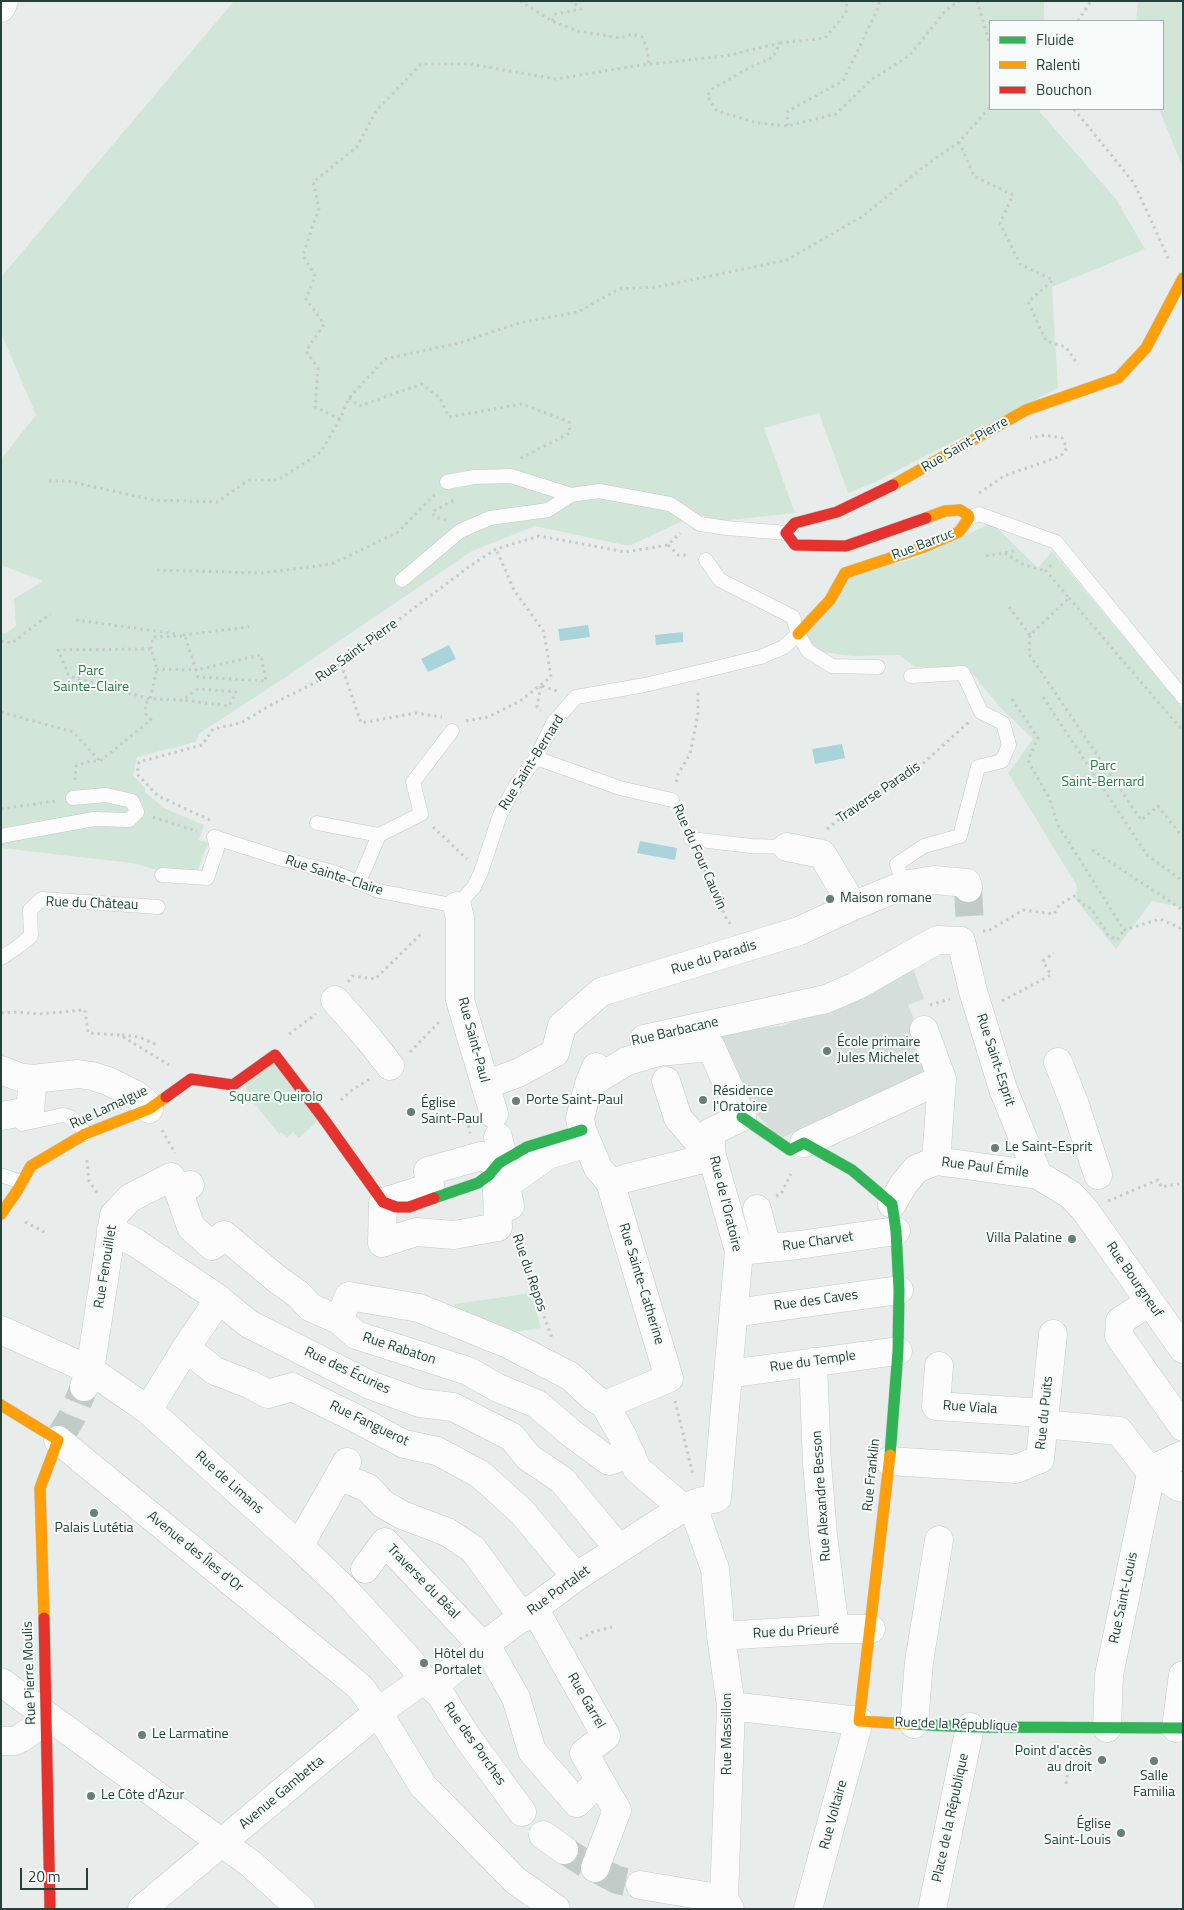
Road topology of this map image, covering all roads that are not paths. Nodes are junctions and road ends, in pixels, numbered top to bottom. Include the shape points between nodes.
1 (4, 1) edge
2 (1, 8) edge
3 (1182, 281) edge
4 (447, 482) road end
5 (571, 495) junction
6 (965, 514) junction
7 (786, 533) junction
8 (706, 560) road end
9 (402, 580) dead end
10 (798, 634) junction
11 (878, 666) dead end
12 (911, 676) dead end
13 (1183, 696) edge
14 (454, 723) road end
15 (536, 758) junction
16 (73, 798) road end
17 (672, 800) road end
18 (317, 824) dead end
19 (379, 835) junction
20 (1, 836) edge
21 (691, 839) road end
22 (787, 848) joint
23 (162, 875) dead end
24 (359, 882) junction
25 (904, 885) junction
26 (968, 888) dead end
27 (158, 906) dead end
28 (457, 906) junction
29 (853, 906) junction
30 (967, 933) joint
31 (1, 958) edge
32 (334, 1000) dead end
33 (924, 1030) dead end
34 (1058, 1062) dead end
35 (390, 1066) road end
36 (1, 1070) edge
37 (33, 1078) junction
38 (942, 1079) junction
39 (666, 1082) dead end
40 (485, 1084) junction
41 (589, 1084) junction
42 (149, 1109) junction
43 (1, 1116) edge
44 (742, 1117) junction
45 (1, 1129) edge
46 (85, 1134) junction
47 (585, 1136) junction
48 (804, 1143) junction
49 (498, 1144) junction
50 (707, 1152) junction
51 (936, 1161) junction
52 (1, 1175) edge
53 (1038, 1175) junction
54 (1098, 1175) dead end
55 (623, 1179) dead end
56 (21, 1182) junction
57 (186, 1188) joint
58 (383, 1202) junction
59 (764, 1203) road end
60 (892, 1204) junction
61 (510, 1206) road end
62 (1085, 1210) joint
63 (1, 1214) edge
64 (113, 1222) junction
65 (896, 1230) junction
66 (766, 1248) junction
67 (739, 1251) junction
68 (898, 1290) junction
69 (219, 1300) junction
70 (1150, 1302) junction
71 (734, 1313) junction
72 (339, 1320) junction
73 (1, 1330) edge
74 (1053, 1334) dead end
75 (186, 1348) junction
76 (1183, 1349) edge
77 (898, 1351) junction
78 (813, 1362) junction
79 (939, 1366) dead end
80 (728, 1373) junction
81 (87, 1379) junction
82 (1, 1405) edge
83 (606, 1405) junction
84 (148, 1410) junction
85 (1044, 1418) junction
86 (1183, 1427) edge
87 (58, 1440) junction
88 (630, 1454) junction
89 (1183, 1455) edge
90 (889, 1461) junction
91 (1152, 1469) junction
92 (1183, 1488) edge
93 (691, 1505) junction
94 (939, 1540) dead end
95 (299, 1546) junction
96 (619, 1549) junction
97 (576, 1577) junction
98 (355, 1583) junction
99 (528, 1613) junction
100 (835, 1629) junction
101 (871, 1629) junction
102 (721, 1636) junction
103 (483, 1646) junction
104 (1183, 1675) edge
105 (423, 1680) junction
106 (1, 1682) edge
107 (731, 1706) junction
108 (378, 1712) junction
109 (47, 1716) junction
110 (859, 1722) junction
111 (914, 1724) junction
112 (970, 1727) junction
113 (1107, 1728) junction
114 (1179, 1728) edge
115 (1, 1741) edge
116 (600, 1781) junction
117 (522, 1812) dead end
118 (222, 1843) junction
119 (578, 1857) dead end
120 (640, 1885) tunnel mouth
121 (727, 1904) edge
122 (50, 1909) edge
123 (142, 1909) edge
124 (301, 1909) edge
125 (556, 1909) edge
126 (808, 1909) edge
127 (932, 1909) edge

1 - 2 street
3 - 7 street, Rue Saint-Pierre via 1146,348 1118,378 1026,410 879,493 837,512 795,522
4 - 5 lane via 511,476
5 - 7 lane via 599,491 670,504 700,524
5 - 9 lane via 548,510 490,518 460,531
6 - 7 street, Rue Barruc via 945,511 846,546 795,545
6 - 10 street, Rue Barruc via 959,532 845,573 830,600
6 - 13 lane via 979,514 1056,542
8 - 10 lane via 720,580 793,618
10 - 11 lane via 808,651 832,666
10 - 15 lane, Rue Saint-Bernard via 784,647 761,657 645,685 576,697 553,723
12 - 25 lane via 963,673 981,712 1003,723 1009,745 1002,761 978,767 960,836 924,846 897,864
14 - 19 lane via 413,782 421,814
15 - 17 lane via 620,788
15 - 28 lane, Rue Saint-Bernard via 500,815 474,887
16 - 20 lane via 106,794 132,801 137,812 129,820 94,819
18 - 19 lane
19 - 24 lane
21 - 22 lane
22 - 29 street via 822,854
23 - 24 lane, Rue Sainte-Claire via 208,878 216,848 214,837
24 - 28 lane, Rue Sainte-Claire via 378,891
25 - 26 street, Rue du Paradis via 934,880 967,883
25 - 29 street, Rue du Paradis
27 - 31 lane, Rue du Château via 42,899 30,910 31,936
28 - 40 street, Rue Saint-Paul via 460,918 460,1000
29 - 40 street, Rue du Paradis via 799,931 602,992 562,1026 555,1053 518,1073
30 - 41 street, Rue Barbacane via 937,940 856,986 826,999 628,1043 598,1061
30 - 53 street, Rue Saint-Esprit via 973,991 1003,1089
32 - 35 street
33 - 38 street
34 - 54 street
36 - 37 street
37 - 42 street via 92,1076 136,1095
37 - 43 street via 30,1111
38 - 48 street
38 - 51 street
39 - 50 street via 678,1118
40 - 49 street, Rue Saint-Paul
41 - 44 street via 627,1061 650,1054 711,1047
41 - 47 street, Rue Barbacane via 580,1118
42 - 46 street, Rue Lamalgue
42 - 58 street, Rue Lamalgue via 191,1079 233,1085 275,1055
44 - 48 street via 790,1150
44 - 50 street, Rue de l'Oratoire via 709,1133
45 - 46 lane via 63,1115 70,1117
46 - 56 street, Rue Lamalgue via 31,1166
47 - 49 street via 527,1147
47 - 61 street via 548,1155 506,1184
47 - 83 street, Rue Sainte-Catherine via 598,1168 610,1182 669,1378
48 - 60 street via 852,1170
49 - 58 street via 481,1156 428,1171 430,1185 418,1192
49 - 58 street via 498,1227 454,1235 416,1232 382,1243
50 - 55 street
50 - 67 street, Rue de l'Oratoire via 712,1156
51 - 53 street, Rue Paul Émile
51 - 60 street, Rue Paul Émile via 916,1169
52 - 56 lane
53 - 62 street, Rue Paul Émile via 1071,1195
56 - 63 street, Rue Lamalgue
57 - 64 street, Rue Fenouillet via 171,1177 130,1198
57 - 72 street, Rue Rabaton via 191,1227 212,1246 224,1235 310,1307
59 - 66 street
60 - 65 street, Rue Franklin
62 - 70 street, Rue Bourgneuf
64 - 69 street, Rue des Écuries via 136,1243
64 - 81 street, Rue Fenouillet
65 - 66 street, Rue Charvet
65 - 68 street, Rue Franklin
66 - 67 street, Rue Charvet
67 - 71 street, Rue de l'Oratoire
68 - 71 street, Rue des Caves
68 - 77 street, Rue Franklin
69 - 75 street
69 - 96 street, Rue des Écuries via 249,1324 370,1385 420,1403 453,1407 512,1437 528,1458 562,1480
70 - 76 street, Rue Bourgneuf
70 - 86 street via 1120,1321 1119,1336
71 - 80 street, Rue de l'Oratoire
72 - 83 street via 349,1296 419,1308 540,1360 570,1376
72 - 88 street, Rue Rabaton via 356,1335 468,1371 537,1404 609,1461
73 - 81 street, Rue de Limans
74 - 85 street, Rue du Puits
75 - 84 street
75 - 97 street, Rue Fanguerot via 216,1371 268,1394 292,1387 404,1444 438,1451 480,1474 522,1512
77 - 78 street, Rue du Temple
77 - 90 street, Rue Franklin
78 - 80 street, Rue du Temple
78 - 100 street, Rue Alexandre Besson via 820,1490
79 - 85 street, Rue Viala via 936,1406
80 - 93 street, Rue de l'Oratoire via 717,1498
81 - 84 street, Rue de Limans
82 - 87 street, Avenue des Îles d'Or
83 - 88 street
84 - 95 street, Rue de Limans
85 - 90 street, Rue du Puits via 1040,1460 1016,1469
85 - 91 street, Rue Viala via 1119,1431 1146,1466
87 - 108 street, Avenue des Îles d'Or via 360,1686
87 - 109 street, Rue Pierre Moulis via 40,1488
88 - 93 street via 637,1469
89 - 91 street
90 - 101 street, Rue Franklin
91 - 92 street, Rue Viala
91 - 113 street, Rue Saint-Louis via 1108,1675
93 - 96 street, Rue Portalet
93 - 102 street, Rue Massillon via 715,1569
94 - 111 street
95 - 98 street, Rue de Limans
95 - 99 street, Rue Garrel via 342,1469 402,1516 447,1532 473,1549
96 - 97 street, Rue Portalet
97 - 99 street, Rue Portalet
98 - 103 street, Traverse du Béal via 385,1542
98 - 105 street, Rue de Limans
99 - 103 street, Rue Portalet
99 - 116 street, Rue Garrel via 557,1650 606,1736 584,1752
100 - 101 street, Rue du Prieuré
100 - 102 street, Rue du Prieuré
101 - 110 street, Rue Franklin
102 - 107 street, Rue Massillon
103 - 105 street, Rue Portalet via 437,1683
103 - 116 street via 516,1698 532,1751 577,1803
104 - 114 street
105 - 108 street, Avenue Gambetta
105 - 117 street, Rue des Porches via 440,1694 466,1737
106 - 109 street
107 - 110 street, Rue de la République
107 - 121 street, Rue Massillon
108 - 118 street, Avenue Gambetta
108 - 125 street, Avenue des Îles d'Or via 424,1786 516,1881
109 - 115 street via 21,1738
109 - 118 street
109 - 122 street, Rue Pierre Moulis
110 - 111 street, Rue de la République
110 - 126 street, Rue Voltaire
111 - 112 street, Rue de la République
112 - 113 street, Rue de la République
112 - 127 street, Place de la République
113 - 114 street, Rue de la République
116 - 119 street, Rue Garrel via 617,1810
118 - 123 street, Avenue Gambetta
118 - 124 street
120 - 121 street

